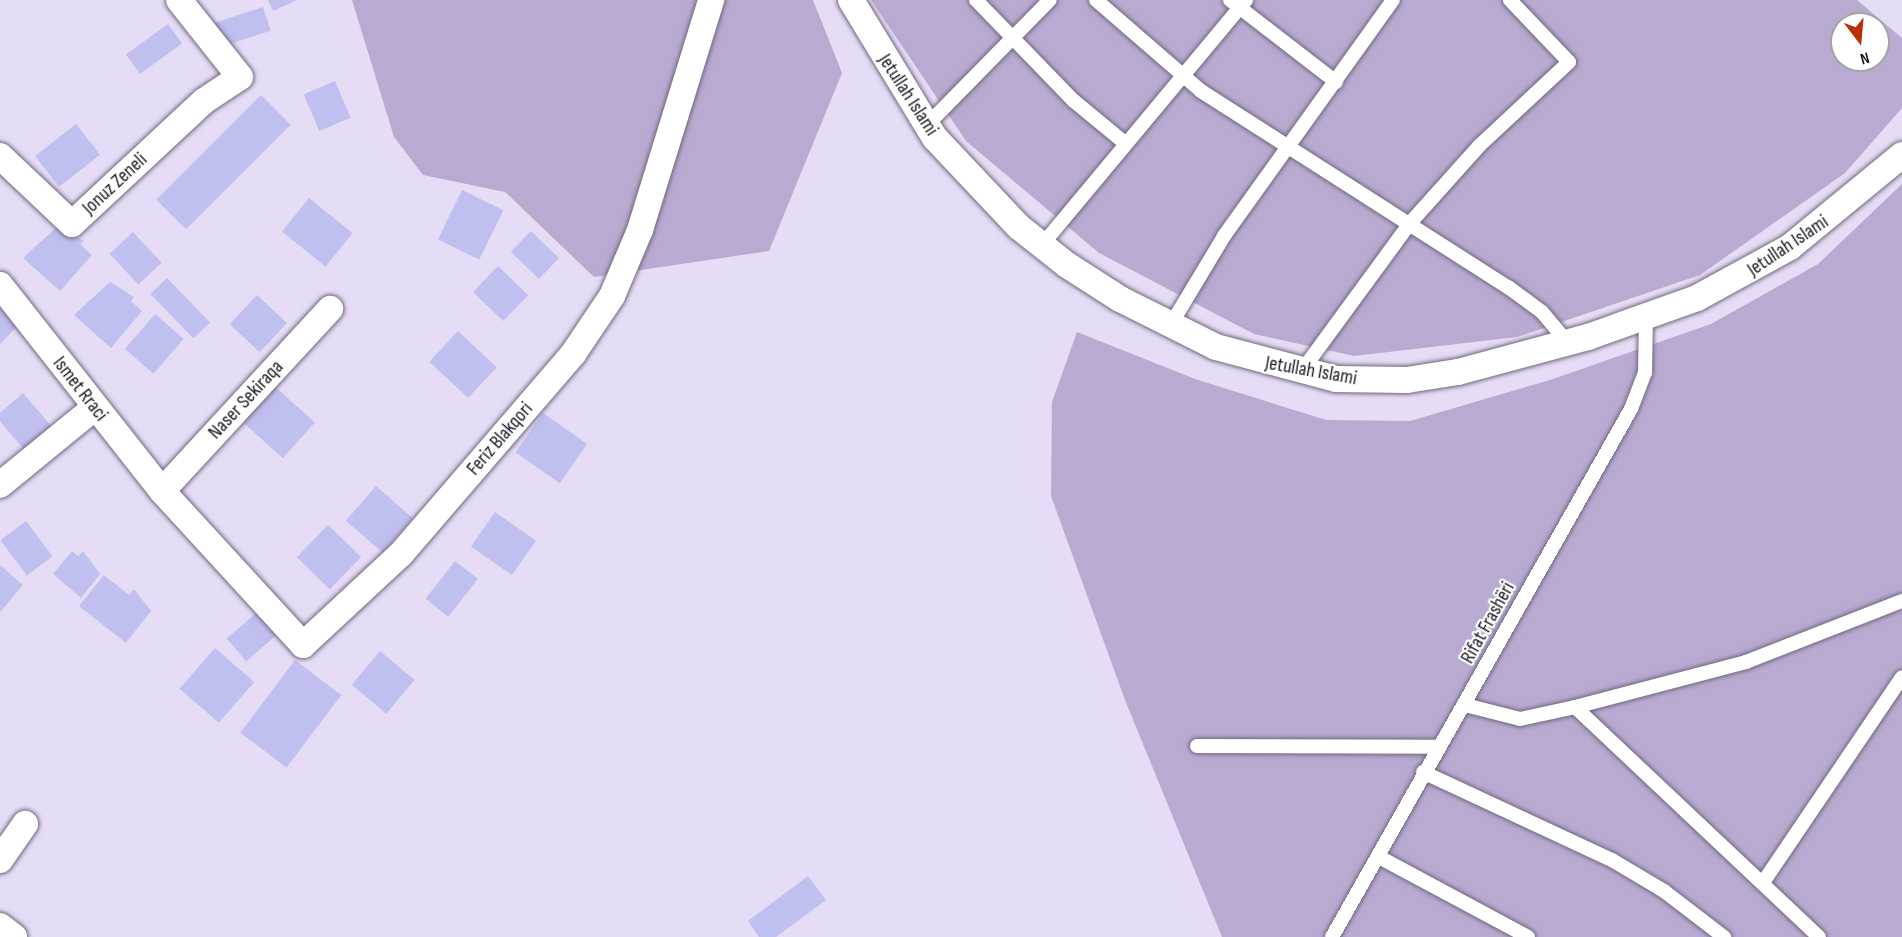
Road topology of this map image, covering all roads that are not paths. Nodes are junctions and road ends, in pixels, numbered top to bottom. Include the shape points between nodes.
1 (711, 0) edge
2 (851, 0) edge
3 (976, 0) edge
4 (1050, 0) edge
5 (1096, 0) edge
6 (1375, 0) edge
7 (1510, 0) edge
8 (1238, 3) edge
9 (1390, 4) edge
10 (186, 6) edge
11 (1011, 40) junction
12 (1183, 76) junction
13 (1336, 82) junction
14 (927, 125) junction
15 (1126, 144) junction
16 (1290, 148) junction
17 (1902, 155) edge
18 (0, 156) edge
19 (1410, 223) junction
20 (1042, 245) junction
21 (0, 285) edge
22 (330, 309) dead end
23 (1646, 318) junction
24 (1170, 326) junction
25 (1568, 343) junction
26 (1301, 372) junction
27 (94, 408) junction
28 (0, 485) edge
29 (162, 491) junction
30 (1902, 602) edge
31 (1902, 677) edge
32 (1465, 705) junction
33 (1575, 707) junction
34 (1197, 746) dead end
35 (1438, 747) junction
36 (1423, 772) junction
37 (25, 824) dead end
38 (1378, 857) junction
39 (0, 860) edge
40 (1764, 881) junction
41 (0, 926) edge
42 (14, 937) edge
43 (1332, 937) edge
44 (1528, 937) edge
45 (1724, 937) edge
46 (1819, 937) edge

1 - 29 street, Feriz Blakqori via 640,230 612,296 573,354 400,554 303,645
2 - 14 street, Jetullah Islami
3 - 11 lane
4 - 11 lane
5 - 12 lane
6 - 9 lane
7 - 19 lane via 1569,62 1479,146
8 - 12 lane
8 - 13 lane
9 - 13 lane
10 - 18 street, Jonuz Zeneli via 240,77 204,101 72,224
11 - 14 lane
11 - 15 lane
12 - 15 lane
12 - 16 lane
13 - 16 lane
14 - 20 street, Jetullah Islami via 977,184
15 - 20 lane
16 - 19 lane
16 - 24 lane via 1224,236
17 - 23 street, Jetullah Islami via 1829,219 1753,271
19 - 25 lane via 1542,312
19 - 26 lane
20 - 24 street, Jetullah Islami
21 - 27 street, Ismet Rraci
22 - 29 street, Naser Sekiraqa
23 - 25 street, Jetullah Islami
23 - 32 lane, Rifat Frashëri via 1646,373 1632,409
24 - 26 street, Jetullah Islami via 1260,363
25 - 26 street, Jetullah Islami via 1407,380 1336,379
27 - 28 street
27 - 29 street, Ismet Rraci
30 - 33 lane via 1746,662
31 - 40 lane
32 - 33 lane via 1520,719
32 - 35 lane, Rifat Frashëri
33 - 40 lane
34 - 35 lane
35 - 36 lane, Rifat Frashëri
36 - 38 lane, Rifat Frashëri
36 - 45 lane via 1612,860 1664,891
37 - 39 street
38 - 43 lane, Rifat Frashëri
38 - 44 lane
40 - 46 lane
41 - 42 street

